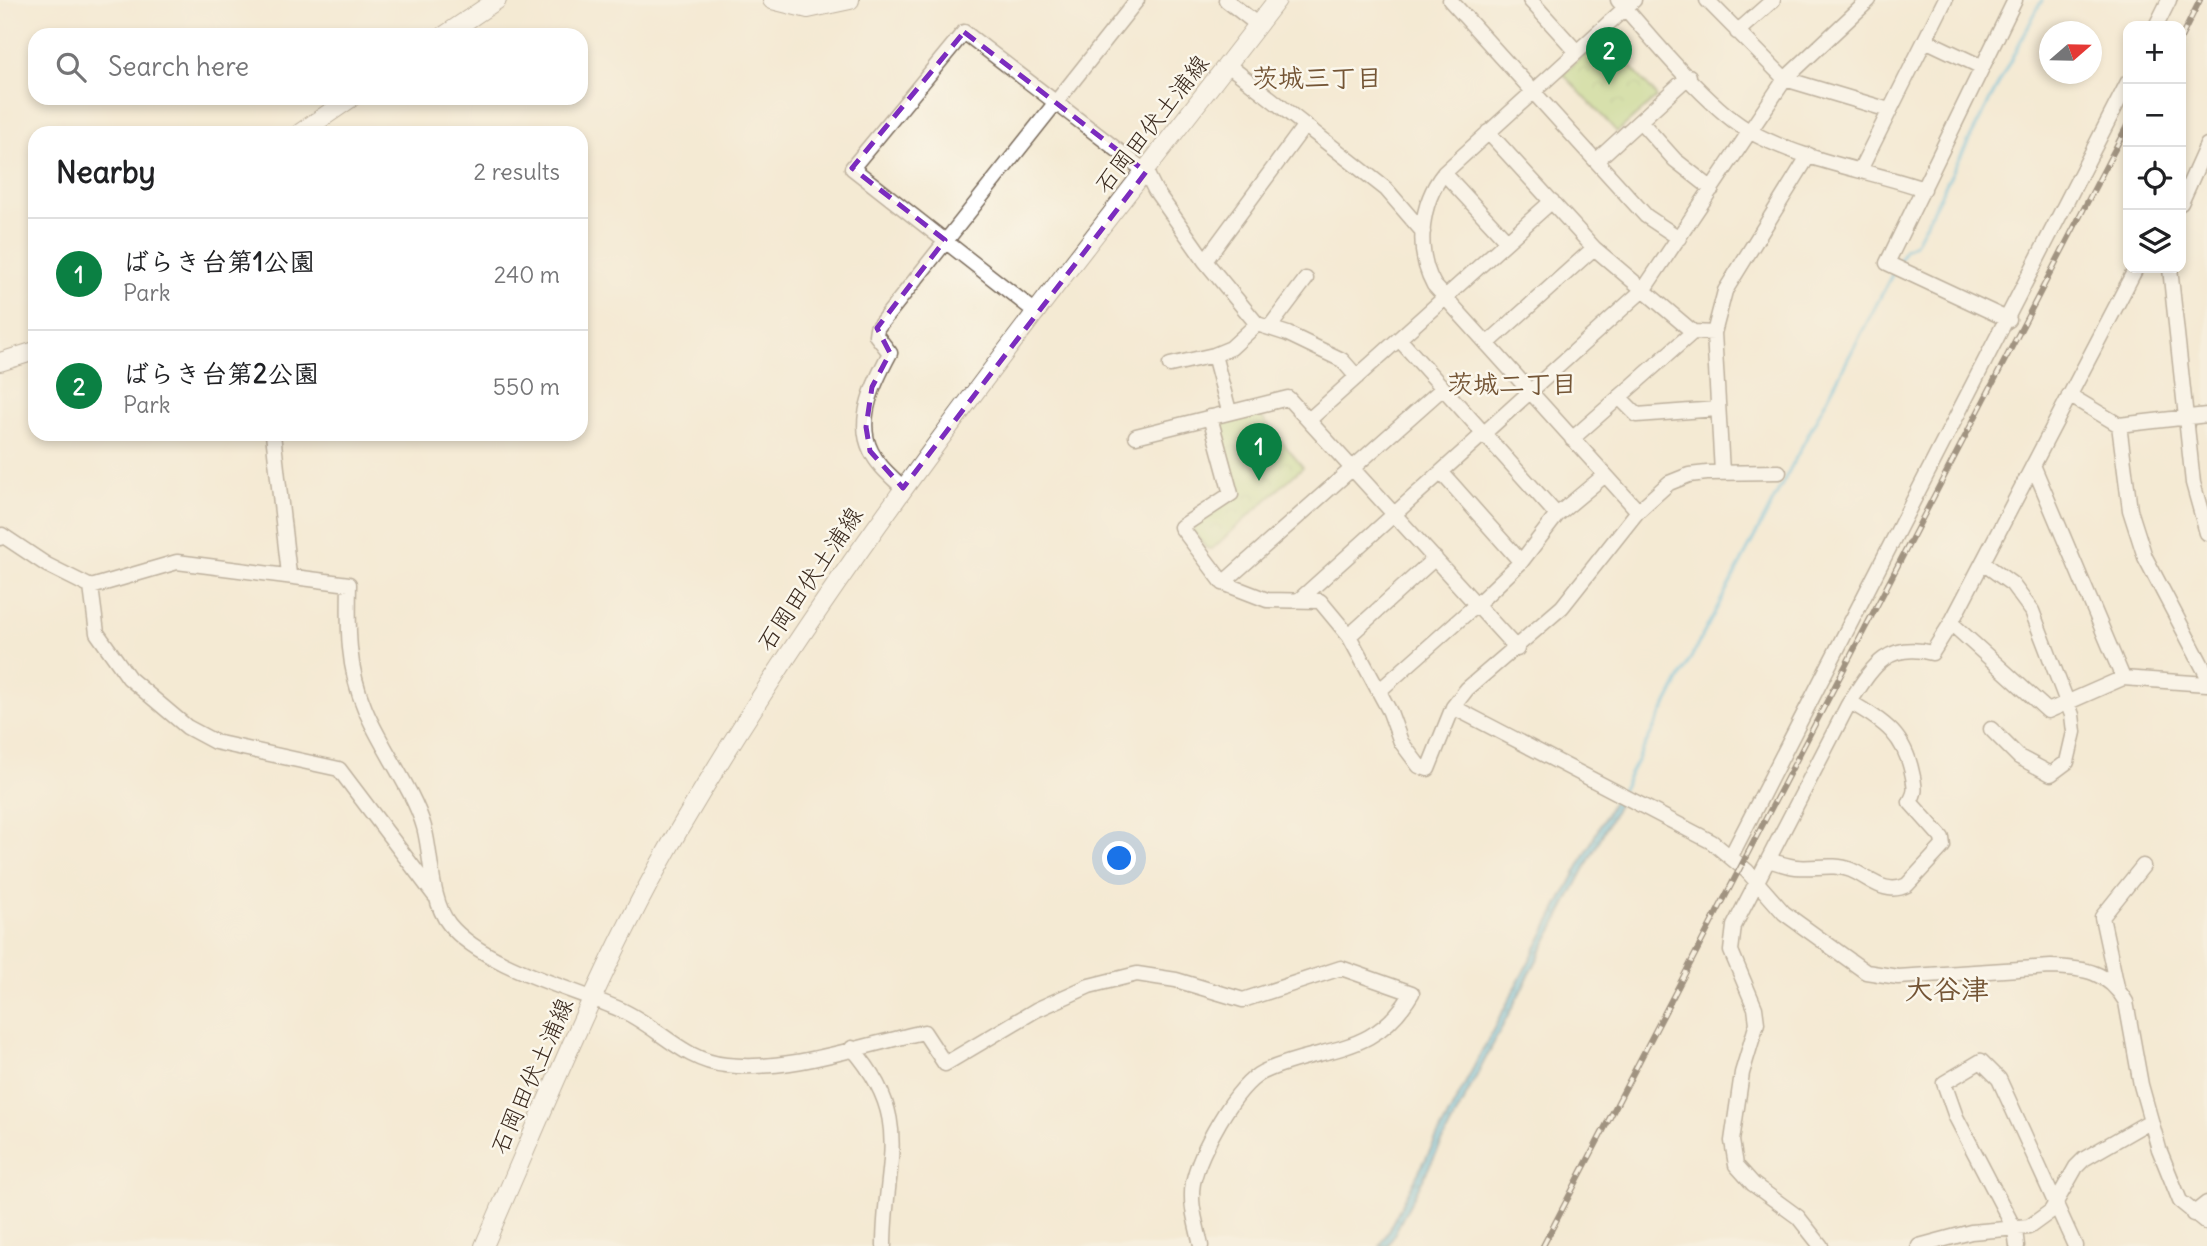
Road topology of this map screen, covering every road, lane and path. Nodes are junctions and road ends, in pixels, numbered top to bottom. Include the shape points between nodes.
1 (498, 0) edge
2 (772, 0) edge
3 (850, 0) edge
4 (1137, 0) edge
5 (1226, 0) edge
6 (1277, 0) edge
7 (1450, 0) edge
8 (1530, 0) edge
9 (1707, 0) edge
10 (1773, 0) edge
11 (1869, 0) edge
12 (1945, 0) edge
13 (2015, 0) edge
14 (2169, 0) edge
15 (1625, 3) edge
16 (2158, 21) edge
17 (1258, 25) junction
18 (456, 28) edge
19 (1737, 32) junction
20 (1925, 40) junction
21 (1577, 52) junction
22 (1228, 65) junction
23 (1982, 67) junction
24 (1689, 76) junction
25 (1785, 79) junction
26 (2127, 84) edge
27 (1533, 92) junction
28 (1056, 101) junction
29 (341, 105) edge
30 (1889, 110) junction
31 (1640, 121) junction
32 (1305, 125) junction
33 (310, 126) edge
34 (1488, 132) junction
35 (1750, 132) junction
36 (2207, 145) edge
37 (1809, 155) junction
38 (1596, 161) junction
39 (1860, 170) junction
40 (1146, 172) junction
41 (1444, 173) junction
42 (1712, 188) junction
43 (1924, 188) junction
44 (2186, 192) edge
45 (1552, 201) junction
46 (1423, 232) junction
47 (1679, 238) junction
48 (945, 240) junction
49 (1507, 241) junction
50 (1594, 248) junction
51 (1205, 261) junction
52 (2133, 273) edge
53 (2171, 273) edge
54 (1306, 279) dead end
55 (1644, 289) junction
56 (1445, 297) junction
57 (1037, 313) junction
58 (2009, 320) junction
59 (1263, 326) junction
60 (1693, 332) junction
61 (1714, 333) junction
62 (1399, 339) junction
63 (1487, 344) junction
64 (28, 353) edge
65 (1214, 355) junction
66 (0, 362) edge
67 (1170, 365) dead end
68 (1357, 377) junction
69 (1443, 388) junction
70 (1530, 392) junction
71 (2069, 394) junction
72 (1619, 397) junction
73 (1717, 409) junction
74 (1229, 411) junction
75 (2207, 415) edge
76 (1210, 417) junction
77 (2185, 417) junction
78 (1310, 419) junction
79 (2119, 425) junction
80 (1484, 433) junction
81 (1136, 436) dead end
82 (1572, 439) junction
83 (274, 441) edge
84 (2033, 465) junction
85 (1353, 467) junction
86 (1779, 471) dead end
87 (1441, 472) junction
88 (1723, 472) junction
89 (1605, 475) junction
90 (903, 488) junction
91 (1638, 511) junction
92 (1395, 514) junction
93 (1558, 515) junction
94 (2207, 533) edge
95 (0, 538) edge
96 (1435, 558) junction
97 (1521, 562) junction
98 (1983, 563) junction
99 (289, 574) junction
100 (1223, 583) junction
101 (91, 587) junction
102 (1298, 601) junction
103 (1476, 604) junction
104 (1951, 623) junction
105 (1349, 636) junction
106 (1517, 649) junction
107 (2207, 675) edge
108 (2123, 678) junction
109 (2207, 684) edge
110 (1379, 691) junction
111 (1850, 702) junction
112 (2068, 705) junction
113 (1453, 707) junction
114 (1991, 729) dead end
115 (1731, 856) junction
116 (1769, 860) junction
117 (2143, 866) dead end
118 (1758, 883) junction
119 (439, 902) junction
120 (2117, 987) junction
121 (592, 1000) junction
122 (852, 1048) junction
123 (2150, 1121) junction
124 (2057, 1201) junction
125 (2207, 1203) edge
126 (2193, 1213) junction
127 (2207, 1223) edge
128 (2015, 1230) junction
129 (484, 1246) edge
130 (884, 1246) edge
131 (1201, 1246) edge
132 (1821, 1246) edge
133 (1919, 1246) edge
134 (2017, 1246) edge
135 (2075, 1246) edge

1 - 18 main road
2 - 3 main road via 808,9
4 - 28 street
5 - 17 street
6 - 17 main road, 石岡田伏土浦線
7 - 27 street
8 - 21 street
9 - 19 street
10 - 19 street
11 - 25 street
12 - 20 street
13 - 23 street
14 - 16 street
15 - 21 street
15 - 24 street
17 - 22 main road, 石岡田伏土浦線
19 - 25 street
20 - 23 street
20 - 30 street
21 - 27 street
22 - 32 street
22 - 40 main road, 石岡田伏土浦線
23 - 43 street
24 - 31 street
24 - 35 street
25 - 30 street
25 - 35 street
26 - 58 street
27 - 34 street
27 - 38 street
28 - 40 street
28 - 48 street
28 - 48 street via 964,32 852,167
29 - 33 main road
30 - 39 street
31 - 38 street
31 - 42 street via 1675,160
32 - 46 street via 1386,189
32 - 51 street
34 - 41 street
34 - 45 street
35 - 37 street
35 - 42 street
36 - 44 street
37 - 39 street
37 - 61 street via 1725,292
38 - 47 street via 1646,216
39 - 43 street
40 - 51 street
40 - 57 main road, 石岡田伏土浦線
41 - 46 street via 1436,183
41 - 49 street
42 - 47 street
43 - 58 street via 1887,263
45 - 49 street
45 - 50 street
46 - 56 street via 1423,261
47 - 55 street
48 - 57 street
48 - 90 street via 877,328 876,335 890,354 872,387 866,427 870,450
49 - 56 street
50 - 55 street
50 - 63 street
51 - 59 street
52 - 71 street
53 - 77 street
54 - 59 street
55 - 60 street
55 - 70 street
56 - 62 street
56 - 63 street
57 - 90 main road, 石岡田伏土浦線
58 - 115 street
59 - 65 street
59 - 68 street via 1342,360
60 - 61 street
60 - 72 street
61 - 73 street
62 - 68 street
62 - 69 street
63 - 70 street
64 - 66 main road
65 - 67 street
65 - 74 street
68 - 78 street
69 - 80 street
69 - 85 street
70 - 80 street
70 - 82 street
71 - 79 street
71 - 84 street
72 - 73 street via 1637,415
72 - 82 street
73 - 88 street
74 - 76 street
74 - 78 street via 1288,398
75 - 77 street
76 - 81 street
76 - 100 street via 1231,494 1181,527
77 - 79 street
77 - 94 street via 2193,483
78 - 85 street
79 - 107 street via 2130,510 2145,557
80 - 87 street
80 - 93 street
82 - 89 street
83 - 99 street
84 - 98 street
84 - 108 street
85 - 92 street
85 - 100 street
86 - 88 street
87 - 92 street
87 - 97 street
88 - 91 street via 1689,475 1669,483
89 - 91 street
89 - 93 street
90 - 121 main road, 石岡田伏土浦線 via 839,575 735,736 631,917
91 - 106 street via 1562,607
92 - 96 street
92 - 102 street
93 - 97 street
95 - 101 street via 2,535
96 - 103 street
96 - 105 street
97 - 103 street
98 - 104 street
98 - 112 street via 2012,584 2032,611
99 - 101 street via 177,562
99 - 119 street via 349,583 348,651 361,696 423,825
100 - 102 street via 1267,600
101 - 119 street via 97,634 129,678 187,727 215,742 339,769
102 - 105 street via 1320,601
103 - 106 street
103 - 110 street
104 - 111 street via 1932,653 1905,648 1882,659
104 - 112 street via 2048,711
105 - 110 street
106 - 113 street via 1467,689
108 - 109 street
108 - 112 street
110 - 113 street via 1401,742 1419,766 1428,769
111 - 116 street
111 - 116 street via 1899,737 1917,786 1910,802 1942,838 1943,846 1899,889 1869,882 1852,870 1795,867
112 - 114 street via 2072,748 2067,762 2051,774 2020,757
113 - 115 street
115 - 118 street
116 - 118 street
117 - 120 street via 2102,917
118 - 120 street via 1784,913 1866,972 1898,977 2073,968 2106,977
118 - 132 street via 1731,939 1731,951 1758,1023 1742,1073 1731,1141 1743,1176 1798,1217
119 - 121 street via 449,924 480,950
120 - 123 street via 2126,1002
121 - 122 street via 620,1009 693,1057 724,1065 773,1066
121 - 129 main road, 石岡田伏土浦線
122 - 130 street via 872,1070 885,1095 891,1127
122 - 131 street via 924,1032 945,1064 1036,1010 1089,986 1137,974 1243,1000 1341,968 1412,993 1399,1016 1359,1044 1283,1064 1259,1074 1244,1088 1210,1137 1193,1183 1192,1208
123 - 124 street via 2084,1159
123 - 126 street via 2180,1201
124 - 128 street via 2040,1221
124 - 128 street via 1999,1079 1981,1061 1944,1083 1956,1117
124 - 135 street
125 - 126 street
126 - 127 street
128 - 133 street via 1971,1232
128 - 134 street

